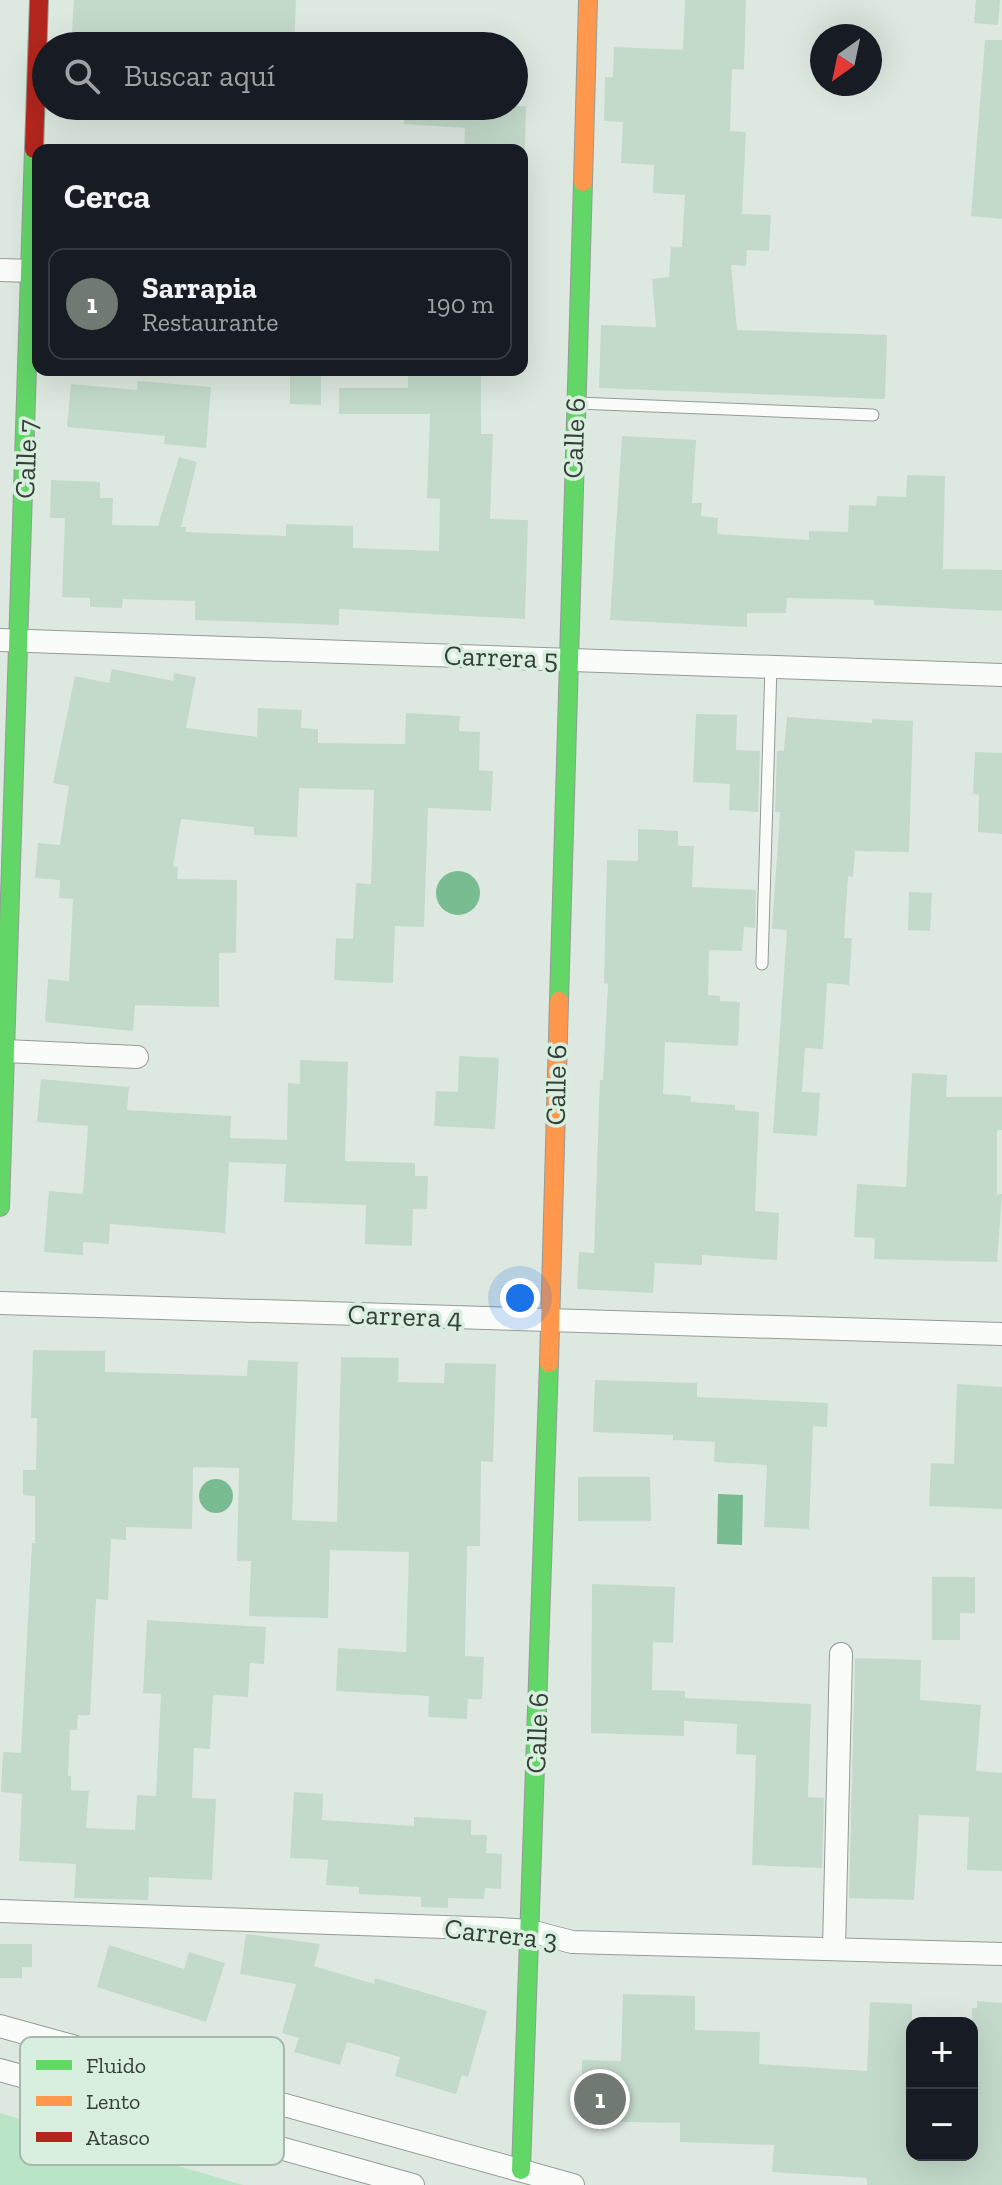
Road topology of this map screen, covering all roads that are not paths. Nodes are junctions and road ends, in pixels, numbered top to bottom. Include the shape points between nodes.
1 (39, 0) edge
2 (588, 0) edge
3 (38, 32) edge
4 (36, 120) edge
5 (35, 144) edge
6 (0, 270) edge
7 (32, 271) joint
8 (575, 403) junction
9 (873, 415) dead end
10 (10, 640) edge
11 (567, 659) junction
12 (771, 666) junction
13 (1002, 675) edge
14 (762, 964) dead end
15 (5, 1051) junction
16 (137, 1057) dead end
17 (0, 1207) edge
18 (0, 1303) edge
19 (550, 1320) junction
20 (1002, 1334) edge
21 (841, 1654) dead end
22 (0, 1911) edge
23 (530, 1931) junction
24 (834, 1949) junction
25 (1002, 1954) edge
26 (0, 2026) edge
27 (40, 2037) edge
28 (0, 2070) edge
29 (20, 2076) edge
30 (284, 2104) edge
31 (284, 2149) edge
32 (521, 2170) junction
33 (413, 2185) edge
34 (573, 2185) edge

1 - 3 street, Calle 7
2 - 8 street, Calle 6
4 - 5 street, Calle 7
6 - 7 street
7 - 10 street, Calle 7
8 - 9 lane
8 - 11 street, Calle 6
10 - 11 street, Carrera 5
10 - 15 street, Calle 7
11 - 12 street, Carrera 5
11 - 19 street, Calle 6
12 - 13 street, Carrera 5
12 - 14 lane
15 - 16 street
15 - 17 street, Calle 7
18 - 19 street, Carrera 4
19 - 20 street, Carrera 4
19 - 23 street, Calle 6
21 - 24 street
22 - 23 street, Carrera 3
23 - 24 street, Carrera 3 via 572,1942
23 - 32 street, Calle 6
24 - 25 street, Carrera 3
26 - 27 street
28 - 29 street
30 - 32 street
31 - 33 street
32 - 34 street

